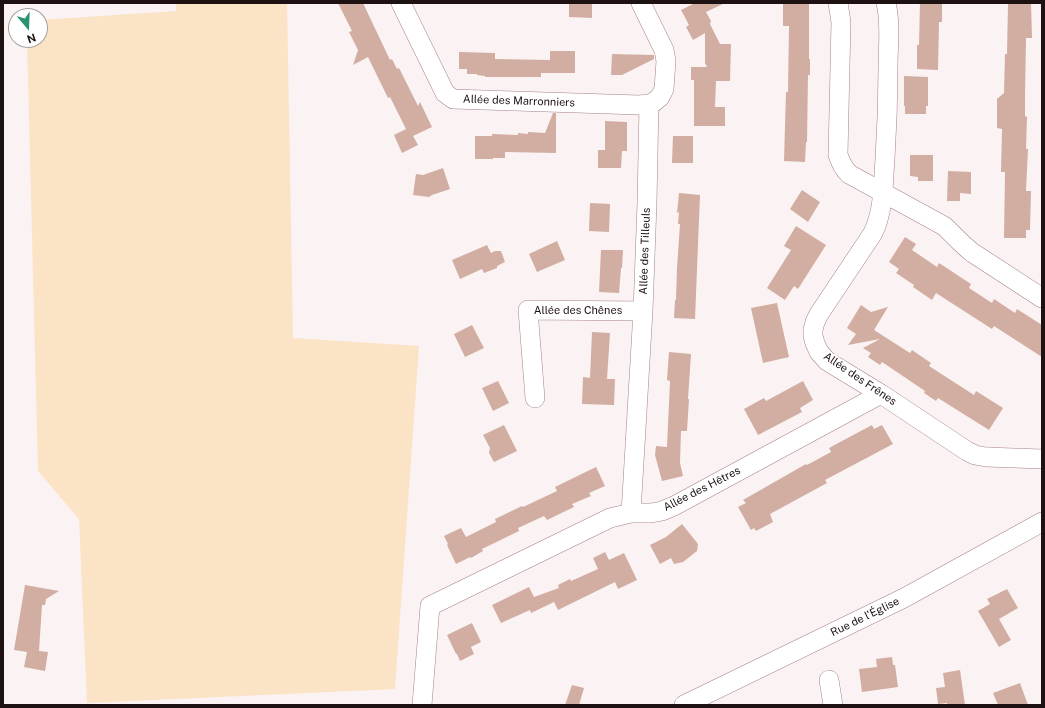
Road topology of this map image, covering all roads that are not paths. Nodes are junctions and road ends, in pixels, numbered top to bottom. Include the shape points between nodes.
1 (400, 3) edge
2 (642, 3) edge
3 (838, 3) edge
4 (886, 3) edge
5 (649, 104) junction
6 (883, 193) junction
7 (1042, 298) edge
8 (643, 311) junction
9 (881, 394) junction
10 (535, 398) dead end
11 (1042, 459) edge
12 (631, 513) junction
13 (1042, 522) edge
14 (829, 680) dead end
15 (422, 705) edge
16 (684, 705) edge
17 (834, 705) edge

1 - 5 street, Allée des Marronniers via 444,93 453,99
2 - 5 street via 664,50 666,61 664,89 660,97
3 - 6 street via 841,22 838,155 844,170
4 - 6 street, Allée des Frênes via 888,106
5 - 8 street, Allée des Tilleuls
6 - 7 street via 944,226 973,254
6 - 9 street, Allée des Frênes via 878,223 873,233 819,314 813,330 819,352 827,361
8 - 10 street, Allée des Chênes via 528,310
8 - 12 street, Allée des Tilleuls
9 - 11 street, Allée des Frênes via 976,455 986,458
9 - 12 street, Allée des Hêtres via 674,506 651,513
12 - 15 street, Allée des Hêtres via 610,518 430,606
13 - 16 street, Rue de l'Église via 904,598
14 - 17 street

